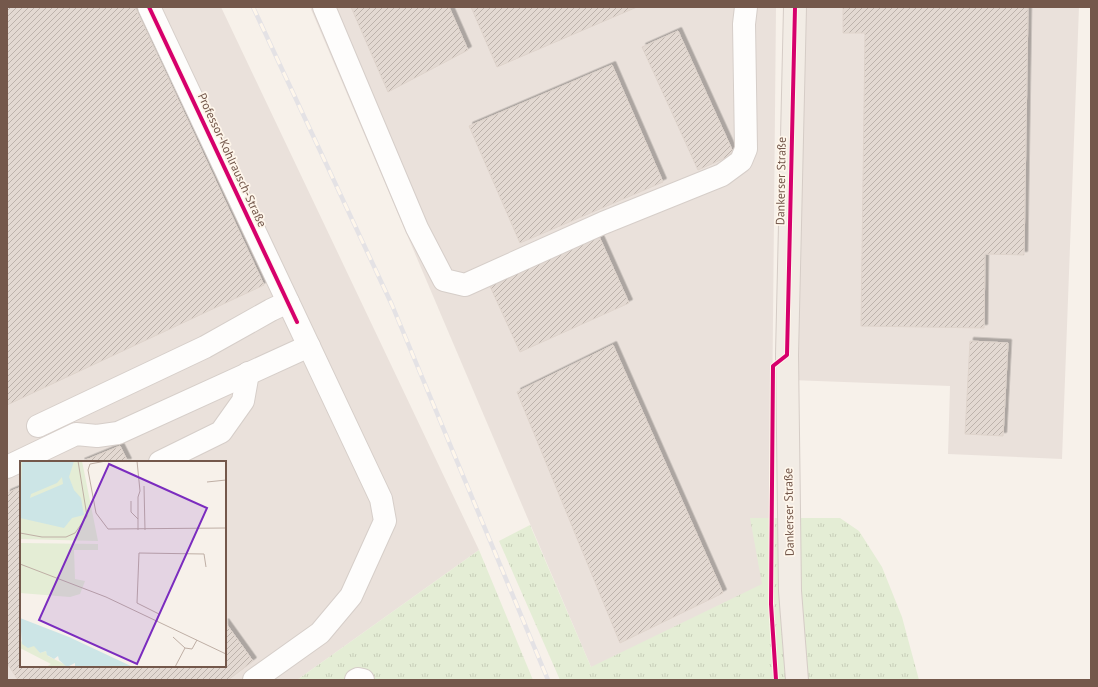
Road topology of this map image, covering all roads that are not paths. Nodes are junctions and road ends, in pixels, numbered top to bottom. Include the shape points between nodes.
1 (149, 7) edge
2 (324, 7) edge
3 (746, 7) edge
4 (795, 7) edge
5 (293, 312) junction
6 (309, 346) junction
7 (248, 374) junction
8 (38, 426) dead end
9 (162, 461) edge
10 (7, 466) edge
11 (254, 680) edge
12 (356, 680) edge
13 (364, 680) edge
14 (797, 680) edge

1 - 5 street, Professor-Kohlrausch-Straße
2 - 3 street via 420,234 444,280 464,285 603,223 722,175 740,162 746,149
4 - 14 main road, Dankerser Straße via 787,355 790,591
5 - 6 street, Professor-Kohlrausch-Straße
5 - 8 street via 271,310 205,347
6 - 7 street
6 - 11 street, Professor-Kohlrausch-Straße via 381,499 385,522 347,601 320,633
7 - 9 street via 243,402 221,432
7 - 10 street via 118,433 97,436 76,434
12 - 13 street

